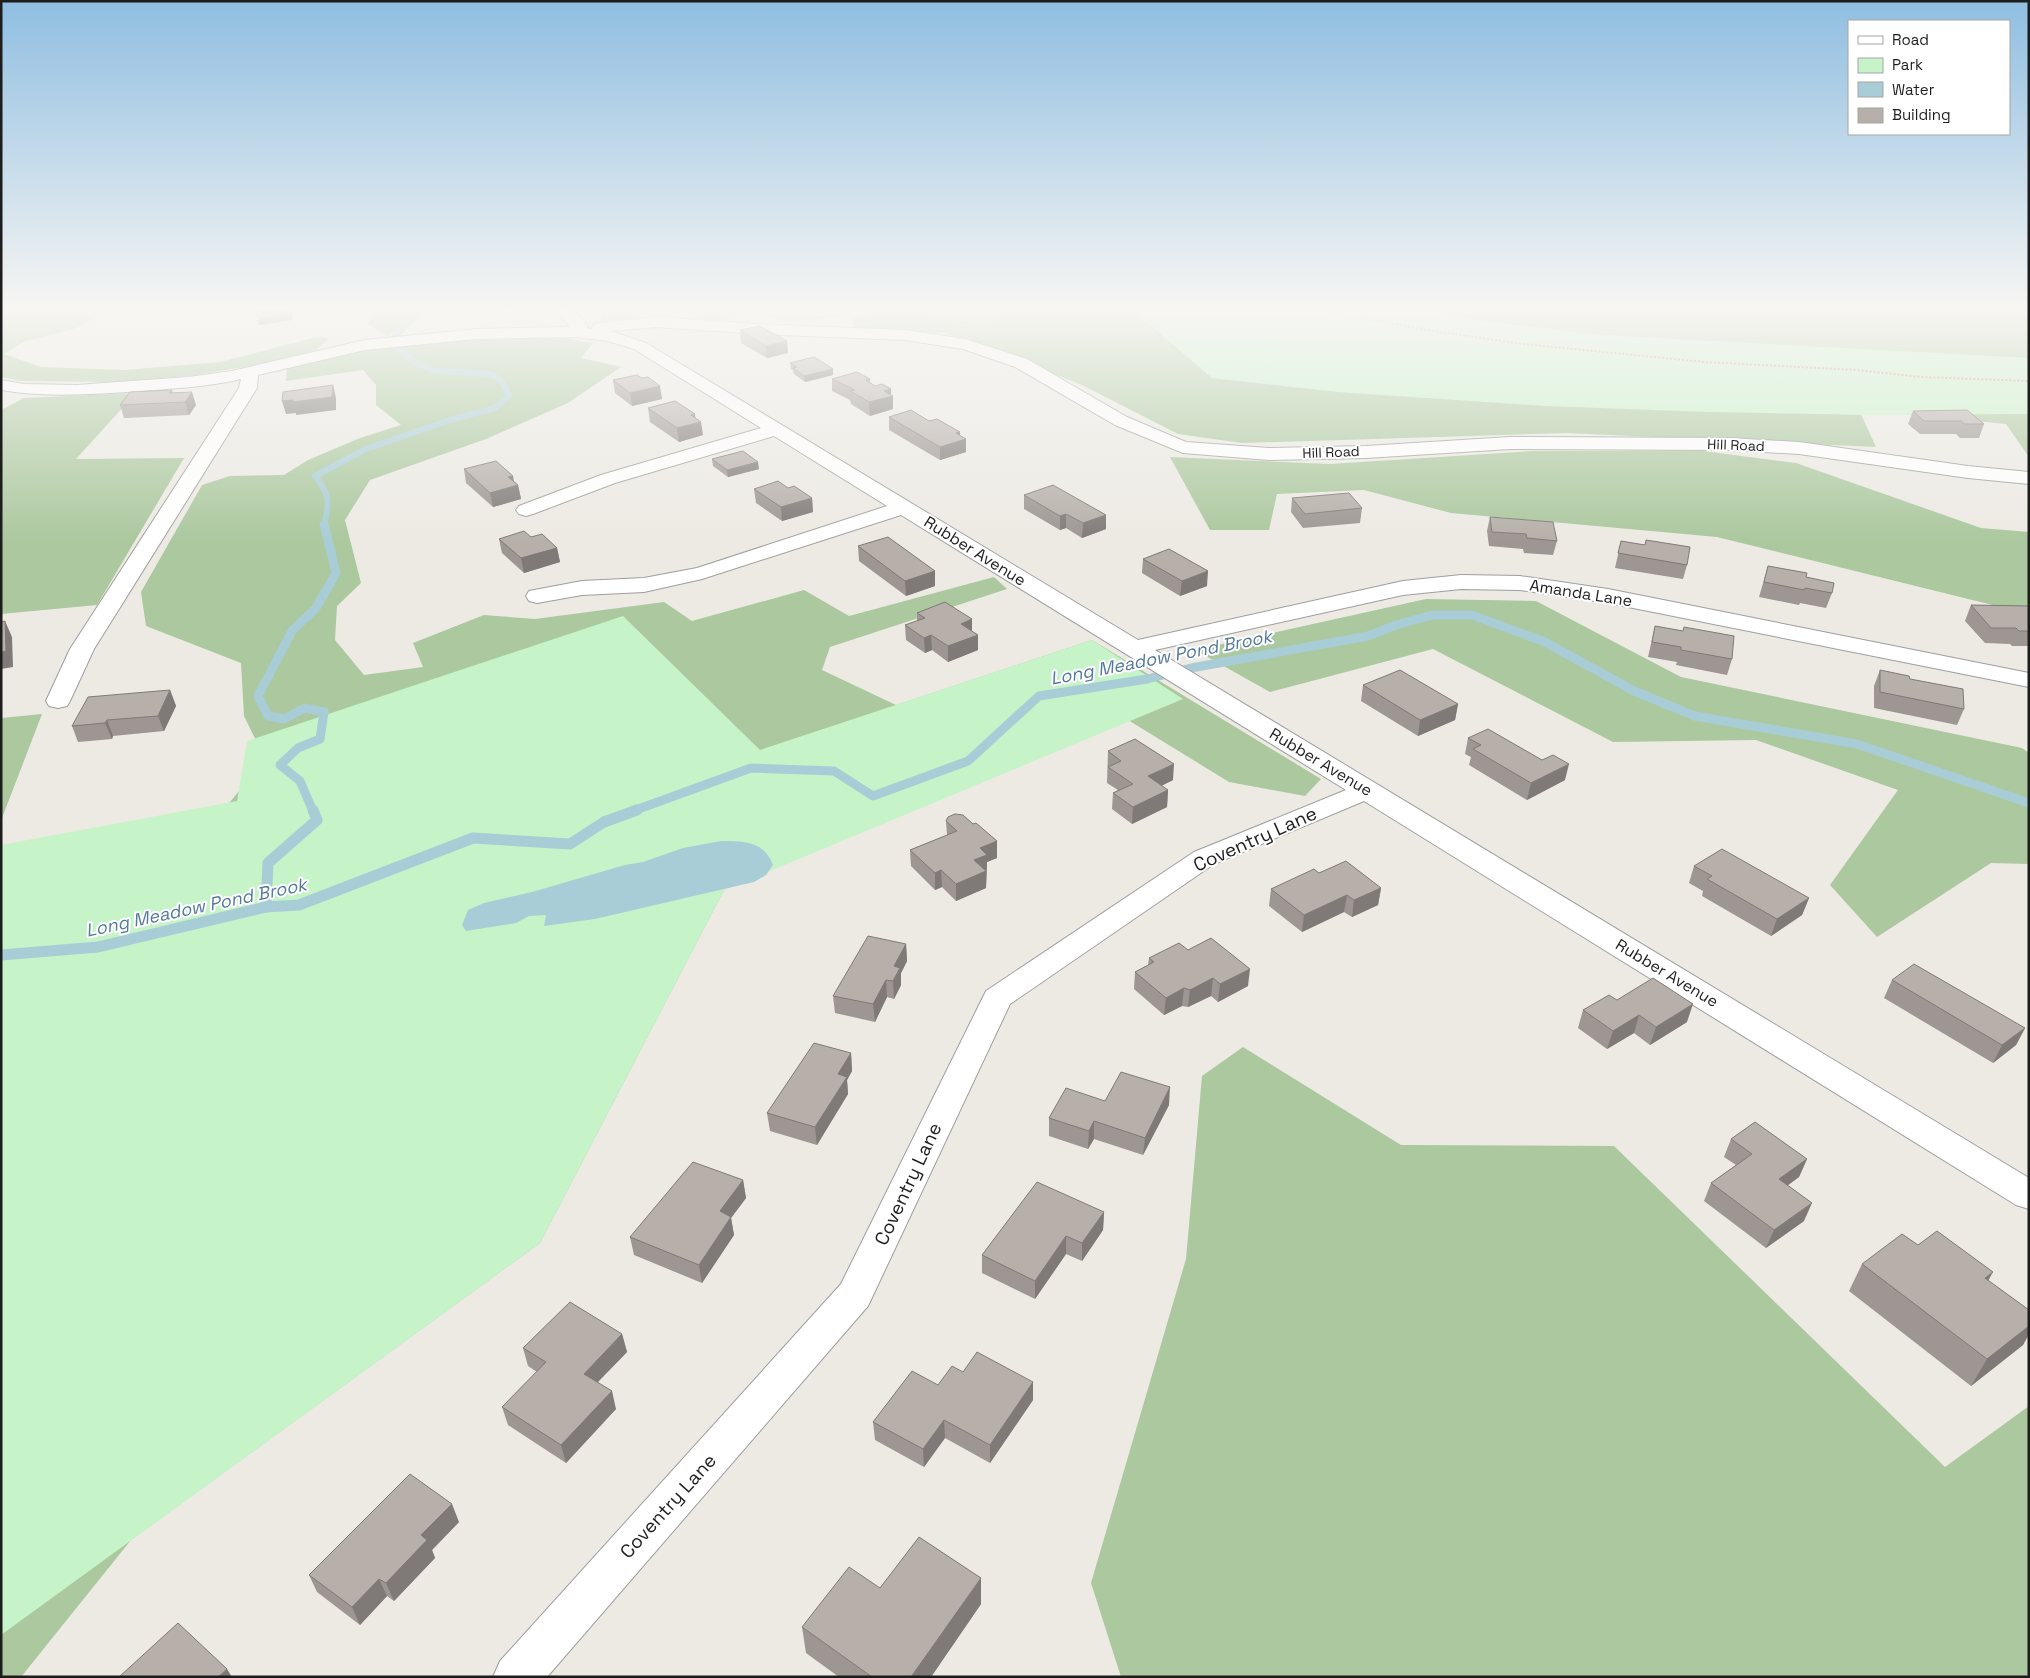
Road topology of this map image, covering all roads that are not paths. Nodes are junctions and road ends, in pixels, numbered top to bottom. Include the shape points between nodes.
1 (3, 385) edge
2 (148, 385) edge
3 (248, 385) edge
4 (705, 385) edge
5 (1059, 385) edge
6 (778, 429) junction
7 (2029, 478) edge
8 (904, 507) junction
9 (526, 510) dead end
10 (537, 596) dead end
11 (1133, 648) junction
12 (2029, 680) edge
13 (58, 701) dead end
14 (1368, 790) junction
15 (2029, 1194) edge
16 (516, 1677) edge

1 - 2 street via 40,390
3 - 13 street via 82,648
4 - 6 street, Rubber Avenue
5 - 7 street, Hill Road via 1121,421 1183,447 1269,454 1510,443 1729,444 1799,448
6 - 8 street, Rubber Avenue
6 - 9 street via 599,482
8 - 10 street via 702,573 644,585 582,588
8 - 11 street, Rubber Avenue
11 - 12 street, Amanda Lane via 1403,588 1461,582 1520,583 1608,596
11 - 14 street, Rubber Avenue
14 - 15 street, Rubber Avenue
14 - 16 street, Coventry Lane via 1204,858 998,998 856,1295

